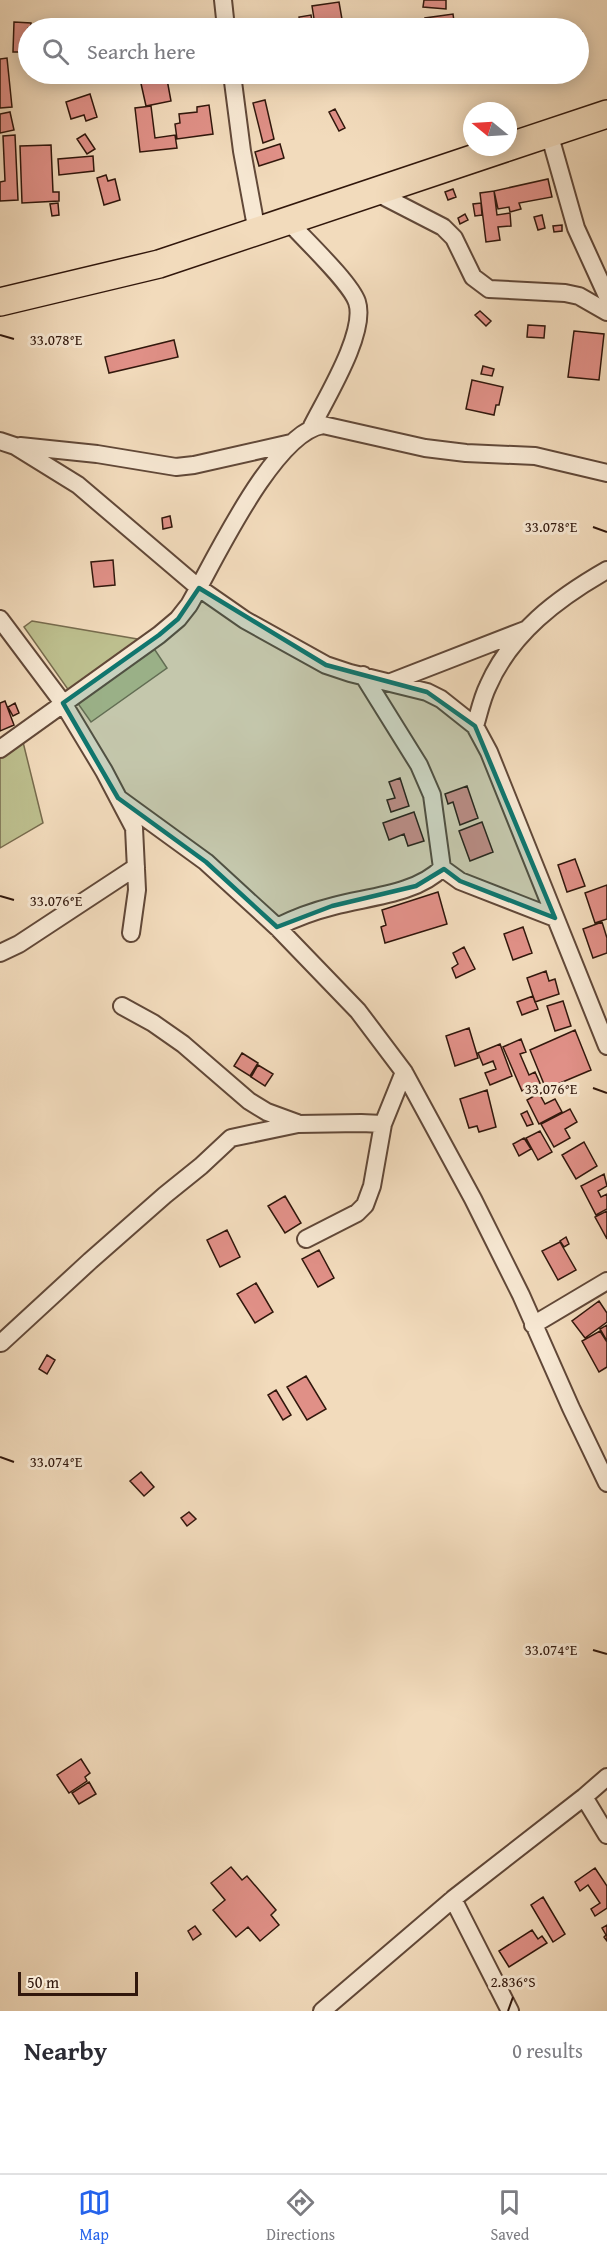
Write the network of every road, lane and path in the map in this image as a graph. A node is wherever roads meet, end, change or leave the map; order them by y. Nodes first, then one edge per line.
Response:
1 (223, 0) edge
2 (225, 18) edge
3 (232, 84) edge
4 (607, 114) edge
5 (549, 133) junction
6 (517, 144) edge
7 (481, 156) edge
8 (374, 191) junction
9 (288, 221) junction
10 (257, 232) junction
11 (607, 296) edge
12 (0, 302) edge
13 (607, 312) edge
14 (312, 426) junction
15 (7, 443) edge
16 (291, 443) junction
17 (607, 473) edge
18 (607, 570) edge
19 (199, 588) junction
20 (0, 619) edge
21 (526, 630) junction
22 (363, 675) junction
23 (391, 682) junction
24 (63, 703) junction
25 (475, 726) junction
26 (0, 749) edge
27 (118, 798) junction
28 (136, 867) junction
29 (442, 868) junction
30 (555, 918) junction
31 (277, 927) junction
32 (131, 933) dead end
33 (0, 953) edge
34 (122, 1006) dead end
35 (607, 1046) edge
36 (404, 1072) junction
37 (298, 1124) junction
38 (383, 1124) junction
39 (306, 1239) dead end
40 (607, 1281) edge
41 (533, 1325) junction
42 (1, 1342) edge
43 (607, 1482) edge
44 (607, 1777) edge
45 (584, 1797) junction
46 (607, 1835) edge
47 (453, 1899) junction
48 (322, 2011) edge
49 (510, 2011) edge

1 - 2 street
3 - 10 street
4 - 5 highway
5 - 6 highway
5 - 11 street
7 - 8 highway
8 - 9 highway
8 - 13 street
9 - 10 highway
9 - 14 street
10 - 12 highway
14 - 16 street
14 - 17 street
15 - 16 street
15 - 19 street
16 - 19 street
18 - 21 street
19 - 22 street
19 - 24 street
20 - 24 street
21 - 23 street
21 - 25 street
22 - 23 street
22 - 29 street
23 - 25 street
24 - 26 street
24 - 27 street
25 - 30 street
27 - 28 street
27 - 31 street
28 - 32 street
28 - 33 street
29 - 30 street
29 - 31 street
30 - 35 street
31 - 36 street
34 - 37 street
36 - 38 street
36 - 41 street
37 - 38 street
37 - 42 street
38 - 39 street
40 - 41 street
41 - 43 street
44 - 45 street
45 - 46 street
45 - 47 street
47 - 48 street
47 - 49 street

